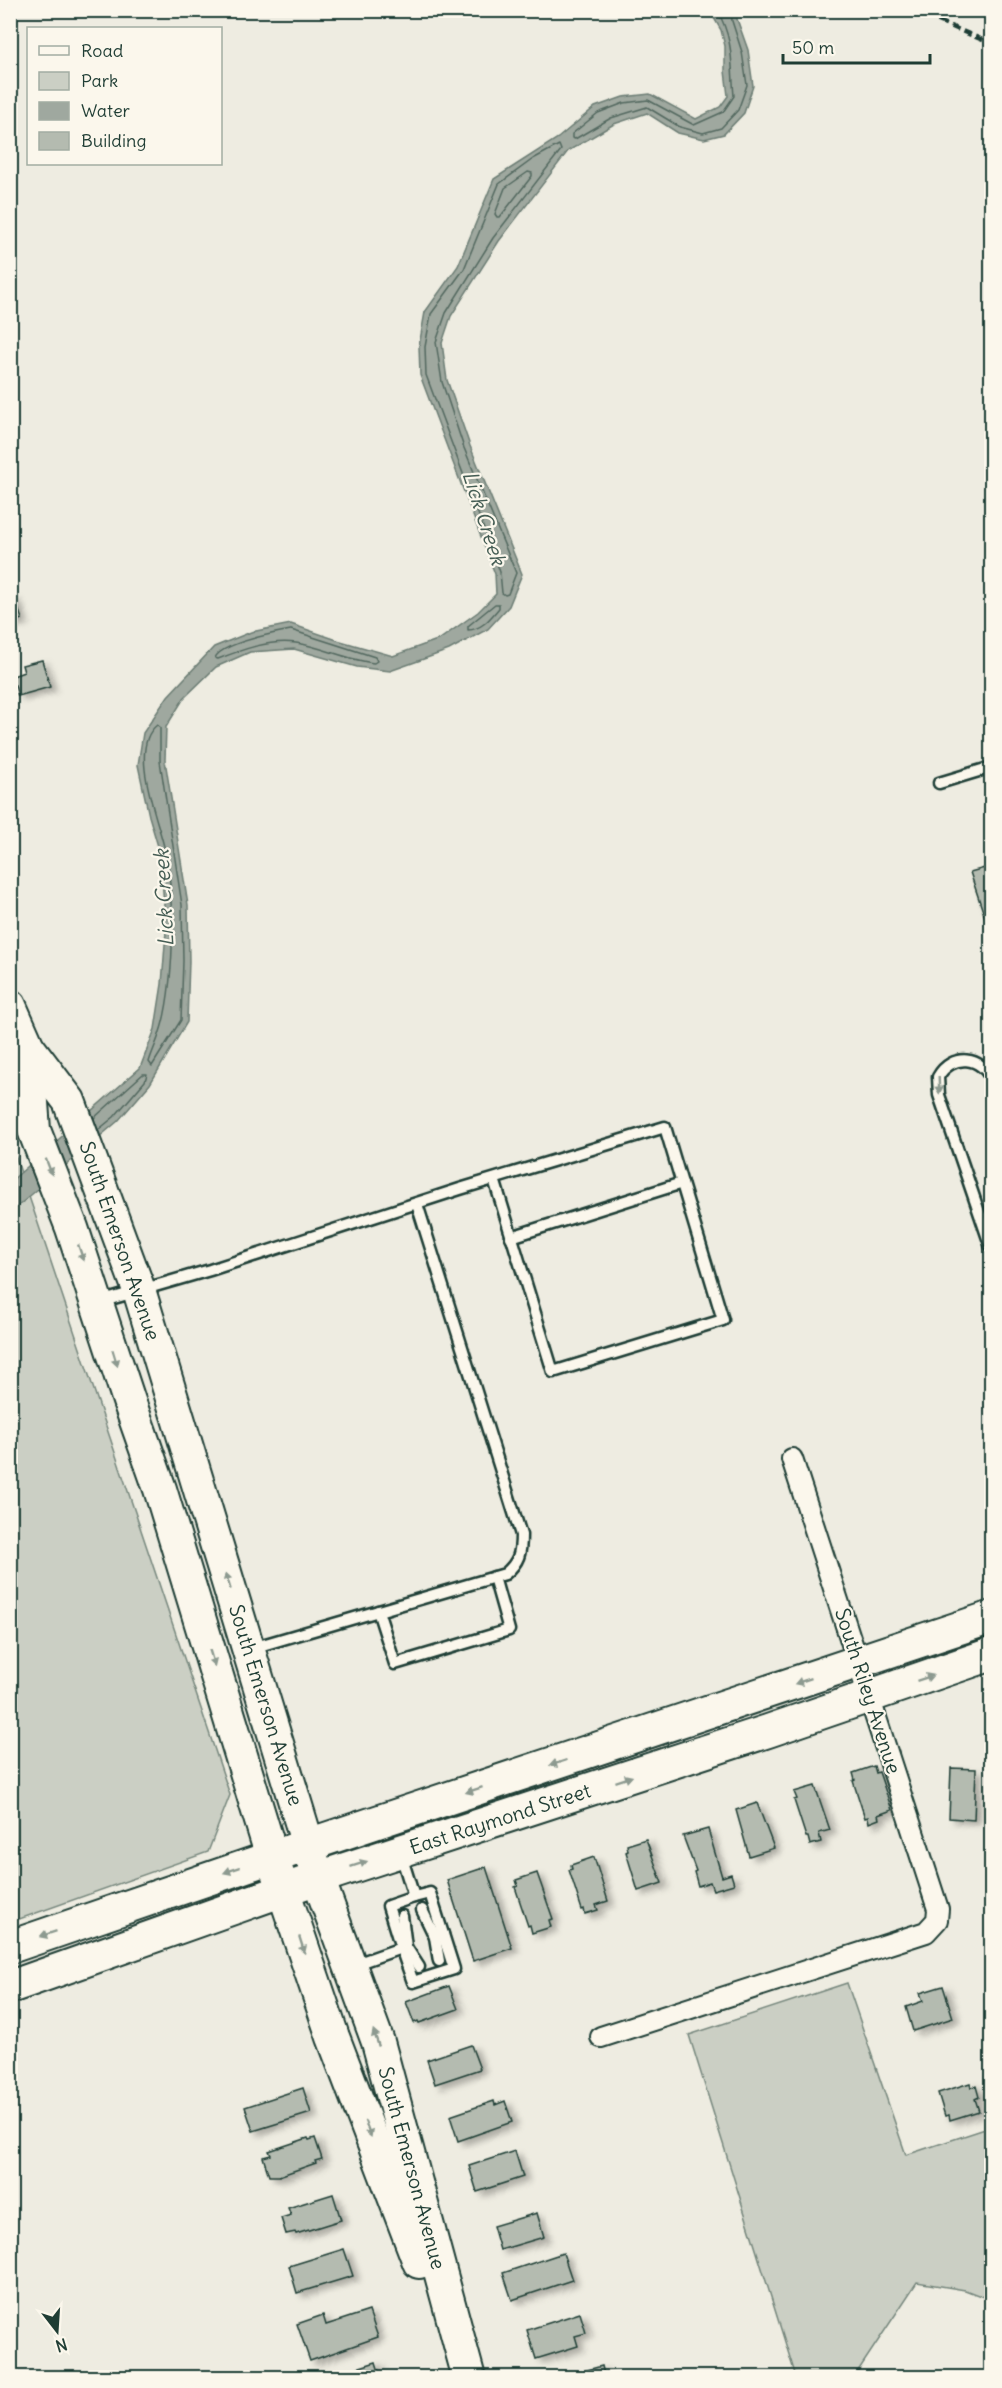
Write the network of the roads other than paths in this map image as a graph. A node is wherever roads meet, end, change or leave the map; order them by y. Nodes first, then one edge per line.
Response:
1 (992, 767) edge
2 (939, 783) dead end
3 (10, 1006) edge
4 (28, 1047) junction
5 (992, 1082) edge
6 (494, 1179) junction
7 (681, 1183) junction
8 (417, 1204) junction
9 (511, 1237) junction
10 (992, 1250) edge
11 (139, 1290) junction
12 (96, 1303) junction
13 (792, 1459) dead end
14 (494, 1577) junction
15 (378, 1611) junction
16 (992, 1617) edge
17 (249, 1649) junction
18 (992, 1654) edge
19 (858, 1662) junction
20 (870, 1697) junction
21 (308, 1846) junction
22 (400, 1851) junction
23 (272, 1857) junction
24 (318, 1878) junction
25 (284, 1890) junction
26 (414, 1897) junction
27 (422, 1910) dead end
28 (402, 1916) dead end
29 (427, 1928) dead end
30 (407, 1934) dead end
31 (437, 1939) junction
32 (10, 1947) edge
33 (407, 1949) junction
34 (439, 1961) dead end
35 (350, 1966) junction
36 (418, 1967) dead end
37 (10, 1987) edge
38 (601, 2037) dead end
39 (463, 2378) edge
40 (469, 2378) edge

1 - 2 lane
3 - 4 main road, South Emerson Avenue
4 - 11 main road, South Emerson Avenue
4 -> 12 main road, South Emerson Avenue
5 -> 10 lane
6 - 7 lane
6 - 8 lane
6 - 9 lane
7 - 9 lane
7 - 9 lane
8 - 11 lane
8 - 14 lane
11 - 12 lane
17 -> 11 main road, South Emerson Avenue
12 -> 23 main road, South Emerson Avenue
13 - 19 street, South Riley Avenue
14 - 15 lane
14 - 15 lane
15 - 17 lane
16 - 19 main road, East Raymond Street
17 - 21 main road, South Emerson Avenue
20 -> 18 main road, East Raymond Street
19 - 20 street, South Riley Avenue
19 -> 21 main road, East Raymond Street
22 -> 20 main road, East Raymond Street
20 - 38 street, South Riley Avenue
21 - 23 main road, East Raymond Street
21 - 24 main road, South Emerson Avenue
24 -> 22 main road, East Raymond Street
22 - 26 lane
23 - 25 main road, South Emerson Avenue
23 -> 32 main road, East Raymond Street
24 - 25 main road, East Raymond Street
24 - 35 main road, South Emerson Avenue
25 - 37 main road, East Raymond Street
25 -> 39 main road, South Emerson Avenue
26 - 31 lane
26 - 33 lane
27 - 31 lane
28 - 33 lane
29 - 31 lane
30 - 33 lane
31 - 33 lane
31 - 34 lane
33 - 35 lane
33 - 36 lane
40 -> 35 main road, South Emerson Avenue

